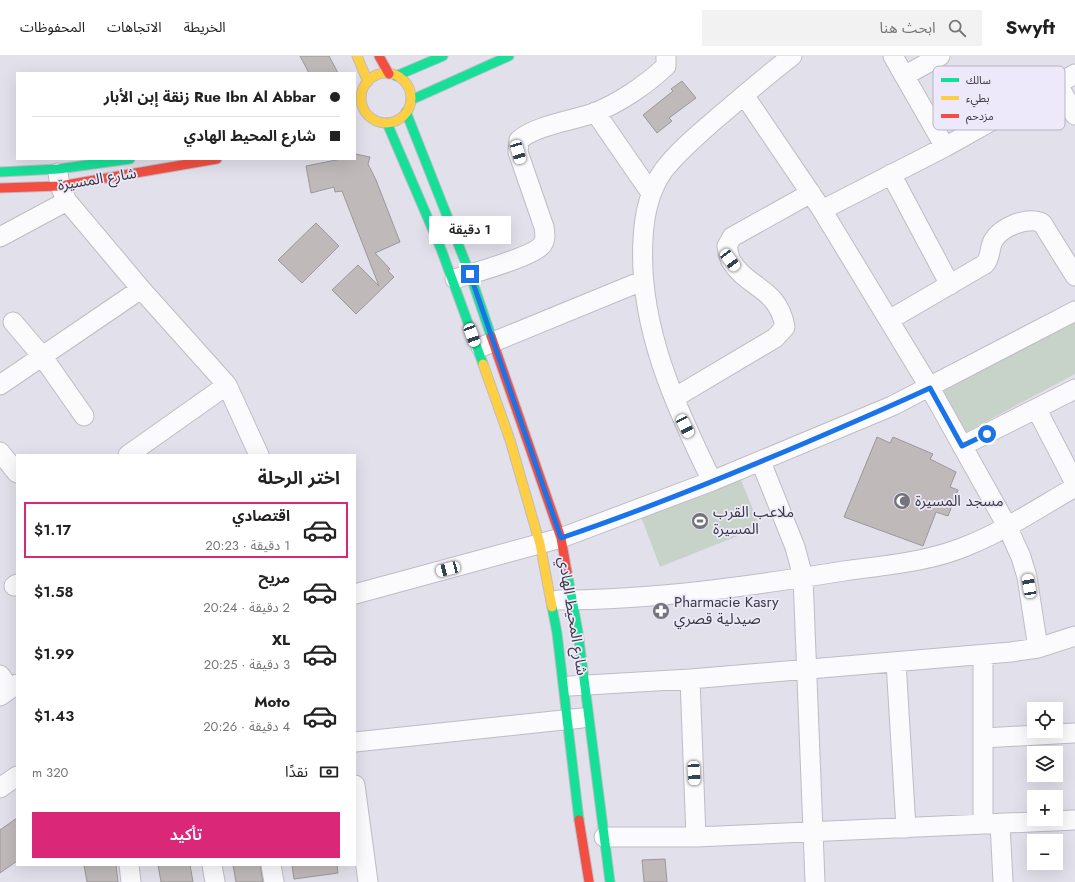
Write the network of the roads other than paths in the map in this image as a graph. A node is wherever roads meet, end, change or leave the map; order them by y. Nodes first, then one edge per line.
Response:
1 (357, 56) edge
2 (379, 56) edge
3 (443, 56) edge
4 (509, 56) edge
5 (666, 56) edge
6 (893, 56) edge
7 (940, 56) edge
8 (789, 57) edge
9 (1075, 74) edge
10 (392, 75) junction
11 (904, 76) junction
12 (1065, 80) edge
13 (368, 82) junction
14 (744, 95) junction
15 (1065, 98) edge
16 (358, 99) edge
17 (411, 100) junction
18 (406, 112) junction
19 (595, 112) junction
20 (1075, 115) edge
21 (371, 117) junction
22 (360, 121) dead end
23 (387, 123) junction
24 (933, 127) edge
25 (934, 130) edge
26 (974, 130) edge
27 (944, 147) junction
28 (127, 160) edge
29 (211, 160) edge
30 (0, 172) edge
31 (891, 174) junction
32 (62, 186) junction
33 (0, 188) edge
34 (651, 193) junction
35 (811, 193) junction
36 (822, 210) junction
37 (0, 237) edge
38 (470, 274) junction
39 (1075, 276) edge
40 (452, 280) junction
41 (642, 280) junction
42 (950, 285) junction
43 (141, 289) junction
44 (1075, 311) edge
45 (889, 320) junction
46 (13, 322) dead end
47 (486, 345) junction
48 (42, 356) junction
49 (0, 385) edge
50 (227, 385) junction
51 (930, 388) junction
52 (1075, 389) edge
53 (674, 398) junction
54 (1037, 410) junction
55 (84, 416) dead end
56 (962, 446) junction
57 (0, 452) edge
58 (129, 454) edge
59 (259, 454) edge
60 (761, 462) junction
61 (16, 472) edge
62 (712, 481) junction
63 (1075, 483) edge
64 (1075, 487) edge
65 (1007, 526) junction
66 (561, 538) junction
67 (540, 544) junction
68 (803, 578) junction
69 (356, 594) edge
70 (551, 600) junction
71 (573, 600) junction
72 (1075, 636) edge
73 (1038, 648) junction
74 (983, 655) junction
75 (896, 662) junction
76 (808, 668) junction
77 (690, 679) junction
78 (583, 684) junction
79 (564, 686) junction
80 (588, 718) junction
81 (566, 720) junction
82 (1075, 733) edge
83 (983, 738) junction
84 (356, 742) edge
85 (16, 777) edge
86 (0, 788) edge
87 (356, 792) edge
88 (1075, 820) edge
89 (992, 823) junction
90 (906, 828) junction
91 (814, 830) junction
92 (604, 837) junction
93 (696, 837) junction
94 (129, 866) edge
95 (212, 866) edge
96 (271, 866) edge
97 (131, 882) edge
98 (215, 882) edge
99 (274, 882) edge
100 (368, 882) edge
101 (589, 882) edge
102 (610, 882) edge
103 (815, 882) edge
104 (1003, 882) edge

1 - 13 street
2 - 10 street
3 - 10 street
4 - 17 street
5 - 19 street
6 - 11 street
7 - 11 street
8 - 14 street
9 - 12 street
10 - 13 street
10 - 17 street
11 - 24 street
13 - 16 street
14 - 34 street
14 - 35 street
15 - 20 street
16 - 21 street
17 - 18 street
18 - 23 street
18 - 38 street, شارع المحيط الهادي
19 - 34 street
19 - 38 street
21 - 22 street
21 - 23 street
23 - 40 street, شارع المحيط الهادي
25 - 27 street
26 - 27 street
27 - 31 street
28 - 32 street, شارع المسيرة
29 - 32 street, شارع المسيرة
30 - 32 street, شارع المسيرة
31 - 36 street
31 - 42 street
32 - 33 street, شارع المسيرة
32 - 37 street
32 - 43 street
34 - 41 street
35 - 36 street
35 - 53 street
36 - 45 street
38 - 40 street
38 - 47 street, شارع المحيط الهادي
39 - 42 street
40 - 47 street, شارع المحيط الهادي
41 - 47 street
41 - 53 street
42 - 45 street
43 - 48 street
43 - 50 street
44 - 51 street
45 - 51 street
46 - 48 street
47 - 66 street, شارع المحيط الهادي
47 - 67 street, شارع المحيط الهادي
48 - 49 street
48 - 55 street
50 - 58 street
50 - 59 street
51 - 56 street
51 - 60 street
52 - 54 street
53 - 62 street
54 - 56 street
54 - 63 street
56 - 65 street
57 - 61 street
60 - 62 street
60 - 68 street
62 - 66 street
64 - 65 street
65 - 68 street
65 - 73 street
66 - 67 street
66 - 71 street, شارع المحيط الهادي
67 - 69 street
67 - 70 street, شارع المحيط الهادي
68 - 71 street
68 - 76 street
70 - 71 street
70 - 79 street, شارع المحيط الهادي
71 - 78 street, شارع المحيط الهادي
72 - 73 street
73 - 74 street
74 - 75 street
74 - 83 street
75 - 76 street
75 - 90 street
76 - 77 street
76 - 91 street
77 - 78 street
77 - 93 street
78 - 79 street
78 - 80 street, شارع المحيط الهادي
79 - 81 street, شارع المحيط الهادي
80 - 81 street
80 - 92 street, شارع المحيط الهادي
81 - 84 street
81 - 101 street, شارع المحيط الهادي
82 - 83 street
83 - 89 street
85 - 86 street
87 - 100 street
88 - 89 street
89 - 90 street
89 - 104 street
90 - 91 street
91 - 93 street
91 - 103 street
92 - 93 street
92 - 102 street, شارع المحيط الهادي
94 - 97 street
95 - 98 street
96 - 99 street

